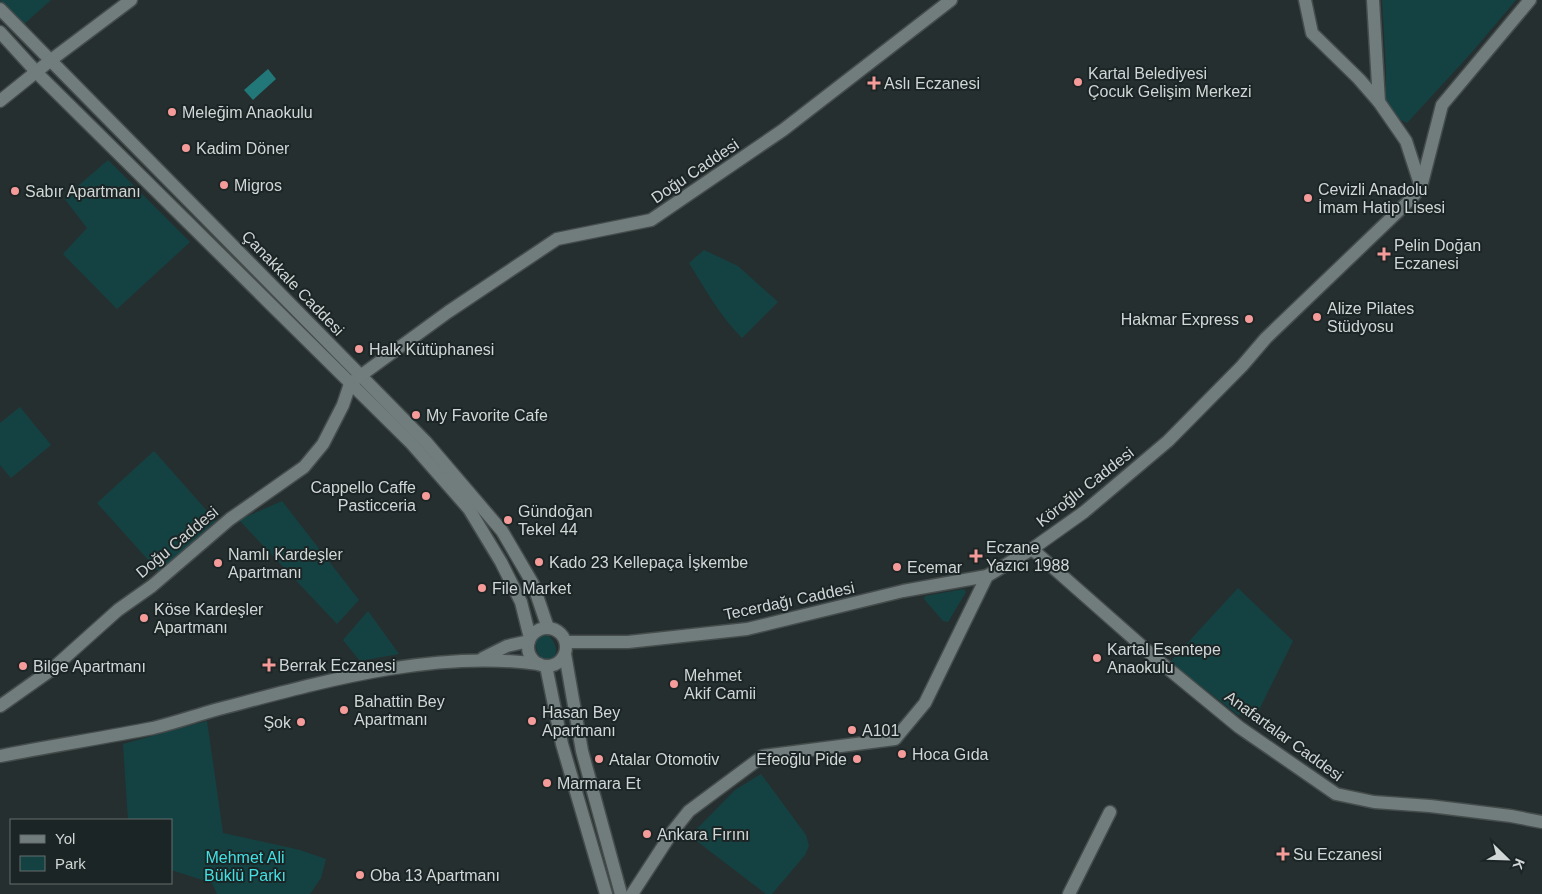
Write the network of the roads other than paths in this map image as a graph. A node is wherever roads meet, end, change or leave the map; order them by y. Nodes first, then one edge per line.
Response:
1 (131, 0) edge
2 (951, 0) edge
3 (1305, 0) edge
4 (1374, 0) edge
5 (1530, 0) edge
6 (0, 9) edge
7 (0, 32) edge
8 (51, 60) junction
9 (36, 72) junction
10 (0, 101) edge
11 (1379, 102) junction
12 (1421, 187) junction
13 (361, 374) junction
14 (350, 384) junction
15 (1032, 549) junction
16 (987, 576) junction
17 (548, 628) junction
18 (530, 639) junction
19 (565, 648) junction
20 (480, 660) junction
21 (542, 665) junction
22 (0, 706) edge
23 (0, 756) edge
24 (1110, 812) dead end
25 (1542, 822) edge
26 (606, 894) edge
27 (620, 894) edge
28 (632, 894) edge
29 (1069, 894) edge

1 - 8 street
2 - 13 street, Doğu Caddesi
3 - 11 street
4 - 11 street
5 - 12 street
6 - 8 street, Çanakkale Caddesi
7 - 9 street, Çanakkale Caddesi
8 - 9 street
8 - 13 street, Çanakkale Caddesi
9 - 10 street
9 - 14 street, Çanakkale Caddesi
11 - 12 street
12 - 15 street, Köroğlu Caddesi
13 - 14 street, Doğu Caddesi
13 - 17 street, Çanakkale Caddesi
14 - 18 street, Çanakkale Caddesi
14 - 22 street, Doğu Caddesi
15 - 16 street, Köroğlu Caddesi
15 - 25 street, Anafartalar Caddesi
16 - 19 street, Tecerdağı Caddesi
16 - 28 street
17 - 18 street
17 - 19 street
18 - 20 street
18 - 21 street
19 - 21 street
19 - 27 street
20 - 21 street
20 - 23 street
21 - 26 street
24 - 29 street

